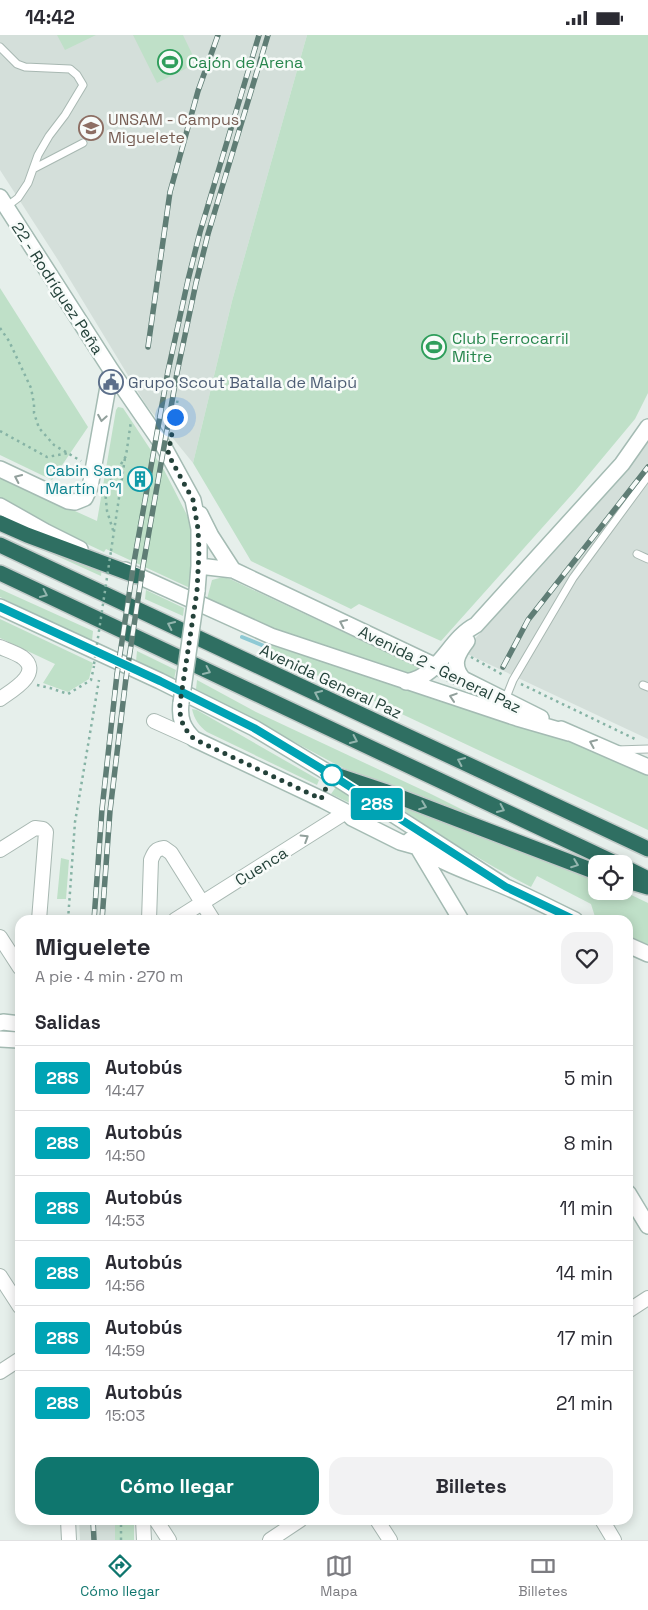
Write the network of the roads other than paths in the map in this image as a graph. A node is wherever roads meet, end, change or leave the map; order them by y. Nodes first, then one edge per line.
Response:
1 (0, 47) edge
2 (84, 143) dead end
3 (33, 169) junction
4 (3, 202) edge
5 (111, 370) junction
6 (648, 427) edge
7 (0, 469) edge
8 (648, 476) edge
9 (193, 500) junction
10 (0, 506) edge
11 (0, 523) edge
12 (0, 545) edge
13 (637, 554) dead end
14 (648, 559) edge
15 (199, 566) junction
16 (233, 570) junction
17 (0, 573) edge
18 (137, 576) junction
19 (0, 607) edge
20 (476, 625) junction
21 (0, 647) edge
22 (435, 667) junction
23 (463, 679) junction
24 (406, 682) junction
25 (0, 699) edge
26 (502, 706) junction
27 (154, 721) dead end
28 (194, 739) junction
29 (648, 749) edge
30 (611, 751) junction
31 (648, 767) edge
32 (327, 772) junction
33 (346, 812) junction
34 (418, 847) junction
35 (648, 849) edge
36 (0, 850) edge
37 (597, 855) edge
38 (588, 868) edge
39 (633, 872) edge
40 (648, 879) edge
41 (633, 883) edge
42 (506, 887) junction
43 (648, 887) edge
44 (202, 903) junction
45 (39, 915) edge
46 (149, 915) edge
47 (183, 915) edge
48 (210, 915) edge
49 (458, 915) edge
50 (565, 915) edge
51 (0, 937) edge
52 (633, 948) edge
53 (648, 955) edge
54 (15, 960) edge
55 (0, 1023) edge
56 (15, 1023) edge
57 (0, 1039) edge
58 (15, 1040) edge
59 (633, 1201) edge
60 (648, 1226) edge
61 (0, 1277) edge
62 (648, 1298) edge
63 (15, 1300) edge
64 (633, 1308) edge
65 (15, 1362) edge
66 (0, 1372) edge
67 (68, 1525) edge
68 (143, 1525) edge
69 (159, 1525) edge
70 (292, 1525) edge
71 (380, 1525) edge
72 (605, 1525) edge
73 (69, 1540) edge
74 (144, 1540) edge
75 (169, 1540) edge
76 (270, 1540) edge
77 (390, 1540) edge
78 (614, 1540) edge

1 - 3 lane
2 - 3 lane
3 - 4 lane
4 - 5 street, 22 - Rodríguez Peña
5 -> 7 street
5 - 9 street, 22 - Rodríguez Peña
6 - 20 street
8 - 26 lane
9 - 15 street, 22 - Rodríguez Peña
9 - 16 street
10 - 18 street, Avenida General Paz
11 - 18 highway
35 -> 12 highway, Avenida General Paz
13 - 14 lane
15 - 16 street, Avenida 2 - General Paz
15 - 28 street, 22 - Rodríguez Peña, bridge
22 -> 16 street, Avenida 2 - General Paz
17 -> 37 highway
18 - 24 street, Avenida General Paz
19 - 32 street
20 - 22 street
20 - 23 street
21 - 25 street
22 - 23 street, Avenida 2 - General Paz
22 - 24 street
23 - 26 street, Avenida 2 - General Paz
26 -> 24 street, Avenida General Paz
30 -> 26 street, Avenida General Paz
27 - 28 street
28 - 33 street
29 - 30 lane
30 - 31 street
32 -> 38 highway
32 - 42 street
33 - 34 street
44 -> 33 street, Cuenca
34 - 42 street
34 - 49 street
36 - 45 street
39 - 40 highway
41 - 43 highway
42 - 50 street
44 - 46 street
44 - 47 street, Cuenca
44 - 48 street
51 - 54 street
52 - 53 street
55 - 56 street
57 - 58 street
59 - 60 street
61 - 63 street
62 - 64 street
65 - 66 street
67 - 73 street
68 - 74 street
69 - 75 street
70 - 76 street
71 - 77 street
72 - 78 street

